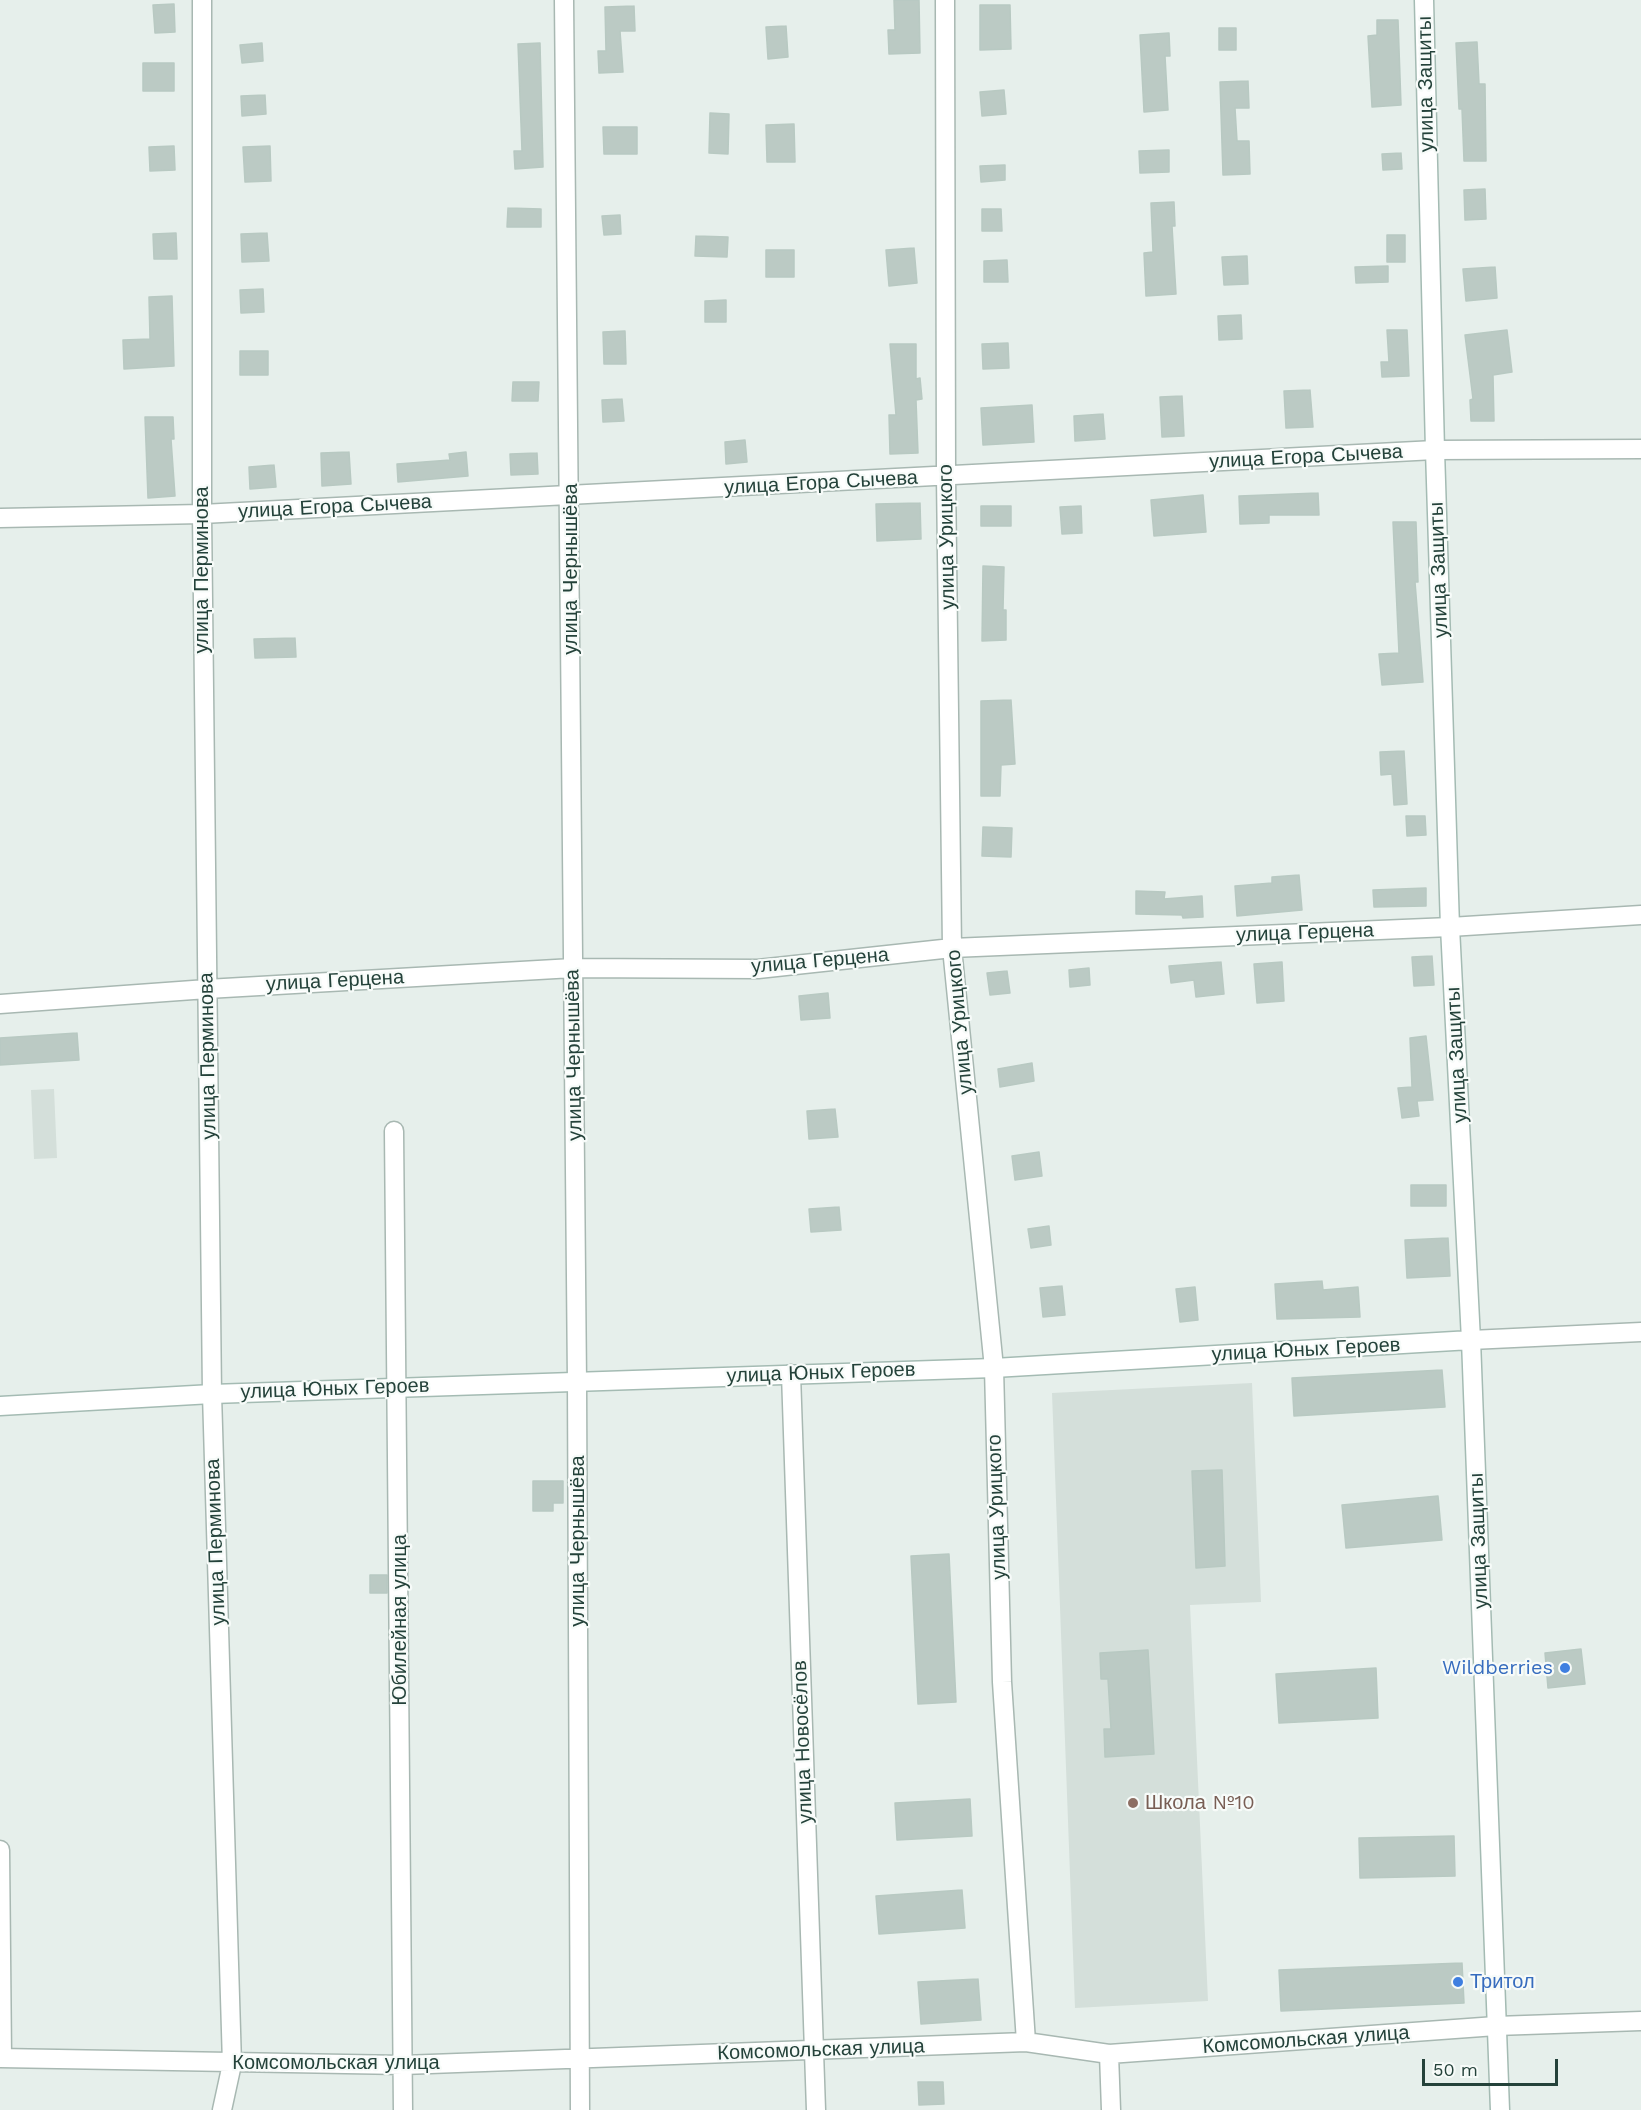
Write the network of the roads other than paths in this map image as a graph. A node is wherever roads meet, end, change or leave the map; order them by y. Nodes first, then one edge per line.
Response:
1 (202, 0) edge
2 (564, 0) edge
3 (945, 0) edge
4 (1424, 0) edge
5 (1641, 449) edge
6 (1434, 450) junction
7 (946, 477) junction
8 (570, 495) junction
9 (202, 514) junction
10 (0, 518) edge
11 (1641, 915) edge
12 (1450, 927) junction
13 (952, 948) junction
14 (573, 968) junction
15 (207, 989) junction
16 (0, 1004) edge
17 (394, 1131) dead end
18 (1641, 1332) edge
19 (1471, 1340) junction
20 (994, 1368) junction
21 (791, 1374) junction
22 (577, 1381) junction
23 (398, 1387) junction
24 (212, 1394) junction
25 (0, 1406) edge
26 (0, 1850) edge
27 (1641, 2021) edge
28 (1496, 2026) junction
29 (1026, 2042) junction
30 (814, 2050) junction
31 (1109, 2054) junction
32 (1, 2058) edge
33 (579, 2059) junction
34 (232, 2064) junction
35 (403, 2065) junction
36 (222, 2110) edge
37 (403, 2110) edge
38 (580, 2110) edge
39 (816, 2110) edge
40 (1111, 2110) edge
41 (1500, 2110) edge

1 - 9 street, улица Перминова
2 - 8 street, улица Чернышёва
3 - 7 street, улица Урицкого
4 - 6 street, улица Защиты
5 - 6 street, улица Егора Сычева
6 - 7 street, улица Егора Сычева
6 - 12 street, улица Защиты
7 - 8 street, улица Егора Сычева
7 - 13 street, улица Урицкого
8 - 9 street, улица Егора Сычева
8 - 14 street, улица Чернышёва
9 - 10 street, улица Егора Сычева
9 - 15 street, улица Перминова
11 - 12 street, улица Герцена
12 - 13 street, улица Герцена
12 - 19 street, улица Защиты
13 - 14 street, улица Герцена
13 - 20 street, улица Урицкого
14 - 15 street, улица Герцена
14 - 22 street, улица Чернышёва
15 - 16 street, улица Герцена
15 - 24 street, улица Перминова
17 - 23 street, Юбилейная улица
18 - 19 street, улица Юных Героев
19 - 20 street, улица Юных Героев
19 - 28 street, улица Защиты
20 - 21 street, улица Юных Героев
20 - 29 street, улица Урицкого
21 - 22 street, улица Юных Героев
21 - 30 street, улица Новосёлов
22 - 23 street, улица Юных Героев
22 - 33 street, улица Чернышёва
23 - 24 street, улица Юных Героев
23 - 35 street, Юбилейная улица
24 - 25 street, улица Юных Героев
24 - 34 street, улица Перминова
26 - 32 street
27 - 28 street, Комсомольская улица
28 - 31 street, Комсомольская улица
28 - 41 street, улица Защиты
29 - 30 street, Комсомольская улица
29 - 31 street, Комсомольская улица
30 - 33 street, Комсомольская улица
30 - 39 street, улица Новосёлов
31 - 40 street
32 - 34 street, Комсомольская улица
33 - 35 street, Комсомольская улица
33 - 38 street, улица Чернышёва
34 - 35 street, Комсомольская улица
34 - 36 street, улица Перминова
35 - 37 street, Юбилейная улица

